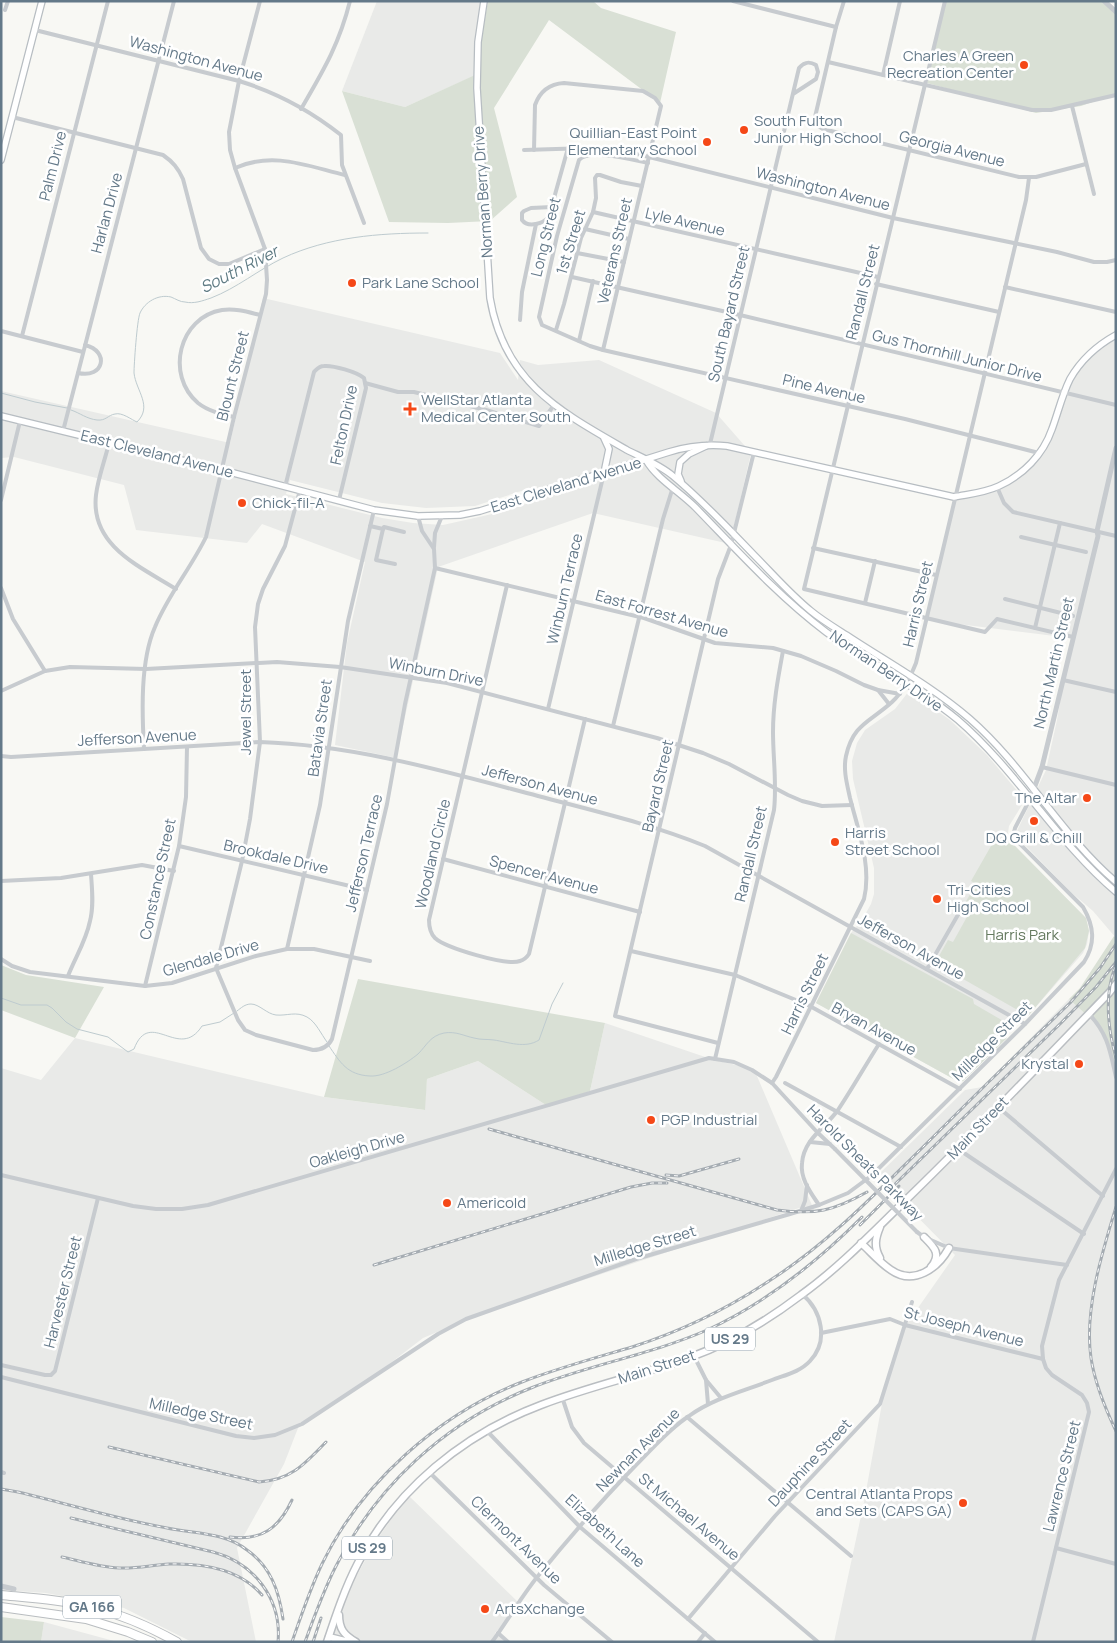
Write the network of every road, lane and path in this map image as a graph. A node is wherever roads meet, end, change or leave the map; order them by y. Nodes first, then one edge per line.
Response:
1 (8, 1) edge
2 (42, 1) edge
3 (108, 1) edge
4 (174, 1) edge
5 (260, 1) edge
6 (350, 1) edge
7 (484, 1) edge
8 (733, 1) edge
9 (844, 1) edge
10 (900, 1) edge
11 (945, 1) edge
12 (1104, 1) edge
13 (751, 3) edge
14 (5, 10) dead end
15 (1116, 12) edge
16 (836, 27) junction
17 (35, 30) junction
18 (96, 45) junction
19 (159, 60) junction
20 (828, 62) junction
21 (882, 75) junction
22 (239, 81) junction
23 (925, 85) junction
24 (793, 94) junction
25 (1116, 95) edge
26 (1072, 106) junction
27 (300, 109) junction
28 (12, 117) junction
29 (74, 132) junction
30 (136, 148) junction
31 (568, 148) junction
32 (524, 150) dead end
33 (534, 150) junction
34 (910, 150) junction
35 (649, 157) junction
36 (1, 160) edge
37 (648, 163) junction
38 (1086, 164) junction
39 (235, 168) junction
40 (345, 175) junction
41 (1029, 178) junction
42 (642, 186) junction
43 (771, 188) junction
44 (1094, 194) dead end
45 (552, 207) junction
46 (593, 212) junction
47 (892, 218) junction
48 (634, 222) junction
49 (364, 223) dead end
50 (536, 224) junction
51 (584, 229) junction
52 (630, 239) junction
53 (1016, 244) junction
54 (265, 250) junction
55 (756, 250) junction
56 (578, 253) junction
57 (1116, 260) edge
58 (624, 262) junction
59 (572, 277) junction
60 (878, 278) junction
61 (593, 281) junction
62 (876, 284) junction
63 (618, 287) junction
64 (1005, 287) junction
65 (999, 312) junction
66 (1116, 312) edge
67 (260, 315) junction
68 (740, 315) junction
69 (520, 320) dead end
70 (556, 330) junction
71 (1, 331) edge
72 (1116, 335) edge
73 (22, 336) junction
74 (578, 341) junction
75 (861, 344) junction
76 (85, 345) junction
77 (603, 350) junction
78 (83, 352) junction
79 (78, 373) junction
80 (984, 374) junction
81 (725, 378) junction
82 (366, 383) junction
83 (1064, 393) junction
84 (554, 405) junction
85 (1116, 405) edge
86 (847, 406) junction
87 (1, 416) edge
88 (234, 417) junction
89 (20, 421) junction
90 (63, 431) junction
91 (970, 435) junction
92 (603, 436) junction
93 (109, 442) junction
94 (710, 444) junction
95 (1116, 448) edge
96 (754, 452) junction
97 (1039, 453) junction
98 (646, 460) junction
99 (832, 468) junction
100 (222, 470) junction
101 (604, 474) junction
102 (285, 486) junction
103 (673, 486) junction
104 (684, 486) junction
105 (997, 487) junction
106 (300, 490) junction
107 (954, 497) junction
108 (1, 500) edge
109 (338, 500) junction
110 (374, 510) junction
111 (418, 516) junction
112 (442, 516) junction
113 (1060, 523) junction
114 (370, 526) junction
115 (383, 529) junction
116 (1097, 531) junction
117 (404, 532) dead end
118 (733, 534) junction
119 (1116, 536) edge
120 (1021, 537) dead end
121 (731, 545) junction
122 (1055, 545) junction
123 (814, 548) junction
124 (434, 549) junction
125 (1086, 552) dead end
126 (875, 561) junction
127 (395, 564) dead end
128 (435, 568) junction
129 (936, 575) junction
130 (507, 585) junction
131 (1, 588) edge
132 (176, 589) junction
133 (1005, 599) dead end
134 (3, 601) edge
135 (574, 602) junction
136 (865, 603) junction
137 (1040, 607) junction
138 (1073, 616) dead end
139 (640, 617) junction
140 (926, 618) junction
141 (1035, 628) junction
142 (1073, 636) junction
143 (703, 640) junction
144 (784, 651) junction
145 (257, 662) junction
146 (340, 667) junction
147 (146, 669) junction
148 (44, 672) junction
149 (910, 676) junction
150 (411, 678) junction
151 (1063, 680) junction
152 (906, 683) junction
153 (878, 690) junction
154 (1, 691) edge
155 (482, 692) junction
156 (1116, 692) edge
157 (900, 694) junction
158 (889, 704) junction
159 (548, 709) junction
160 (585, 719) junction
161 (613, 726) junction
162 (260, 742) junction
163 (679, 745) junction
164 (187, 747) junction
165 (328, 748) junction
166 (144, 749) junction
167 (1, 756) edge
168 (396, 759) junction
169 (1042, 768) junction
170 (463, 776) junction
171 (1116, 785) edge
172 (775, 788) junction
173 (1034, 792) junction
174 (1030, 799) junction
175 (566, 804) junction
176 (852, 805) junction
177 (660, 829) junction
178 (180, 846) junction
179 (443, 859) junction
180 (242, 861) junction
181 (174, 871) junction
182 (91, 874) junction
183 (758, 874) junction
184 (304, 875) junction
185 (1, 881) edge
186 (1116, 882) edge
187 (546, 887) junction
188 (367, 890) junction
189 (1116, 892) edge
190 (640, 912) junction
191 (959, 913) dead end
192 (851, 926) junction
193 (287, 949) junction
194 (631, 951) junction
195 (352, 957) junction
196 (1, 958) edge
197 (370, 961) dead end
198 (216, 968) junction
199 (927, 969) junction
200 (735, 975) junction
201 (68, 976) junction
202 (1116, 984) edge
203 (145, 986) junction
204 (811, 1007) junction
205 (1089, 1014) junction
206 (1025, 1024) junction
207 (718, 1043) junction
208 (879, 1044) junction
209 (714, 1059) junction
210 (1116, 1077) edge
211 (772, 1083) junction
212 (785, 1083) dead end
213 (960, 1089) junction
214 (998, 1107) junction
215 (836, 1111) junction
216 (817, 1132) junction
217 (810, 1142) junction
218 (830, 1144) junction
219 (901, 1147) junction
220 (958, 1149) junction
221 (1116, 1169) edge
222 (1, 1175) edge
223 (807, 1185) junction
224 (1103, 1196) junction
225 (98, 1198) junction
226 (819, 1205) junction
227 (801, 1211) junction
228 (882, 1223) junction
229 (1084, 1234) junction
230 (924, 1237) junction
231 (862, 1243) junction
232 (949, 1248) junction
233 (883, 1263) junction
234 (1067, 1265) junction
235 (928, 1272) junction
236 (802, 1294) junction
237 (912, 1302) dead end
238 (905, 1325) junction
239 (821, 1333) junction
240 (694, 1356) junction
241 (1042, 1359) junction
242 (1, 1365) edge
243 (1, 1377) edge
244 (706, 1380) junction
245 (562, 1397) junction
246 (721, 1398) junction
247 (708, 1404) junction
248 (687, 1417) junction
249 (486, 1430) junction
250 (429, 1472) junction
251 (624, 1478) junction
252 (787, 1503) junction
253 (580, 1527) junction
254 (1056, 1548) junction
255 (851, 1556) dead end
256 (1116, 1564) edge
257 (731, 1568) junction
258 (537, 1578) junction
259 (1, 1586) edge
260 (14, 1589) dead end
261 (1, 1595) edge
262 (1, 1607) edge
263 (339, 1608) junction
264 (688, 1619) junction
265 (498, 1633) junction
266 (705, 1633) junction
267 (328, 1639) edge
268 (152, 1642) edge
269 (177, 1642) edge
270 (349, 1642) edge
271 (356, 1642) edge
272 (492, 1642) edge
273 (508, 1642) edge
274 (612, 1642) edge
275 (698, 1642) edge
276 (715, 1642) edge
277 (818, 1642) edge
278 (1033, 1642) edge

1 - 14 street
2 - 17 main road
3 - 18 street, Palm Drive
4 - 19 street, Harlan Drive
5 - 22 street, Blount Street
6 - 27 street
7 - 84 main road, Norman Berry Drive
8 - 13 street
9 - 16 street
10 - 21 street
11 - 23 street, Randall Street
12 - 15 street
13 - 16 street
16 - 20 street
17 - 18 street, Washington Avenue
17 - 28 main road
18 - 19 street, Washington Avenue
18 - 29 street, Palm Drive
19 - 22 street, Washington Avenue
19 - 30 street, Harlan Drive
20 - 21 street
20 - 34 street, Georgia Avenue
21 - 23 street
22 - 27 street, Washington Avenue
22 - 39 street, Blount Street
23 - 26 street
23 - 34 street, Randall Street
24 - 24 street
24 - 43 street
25 - 26 street
26 - 38 street
27 - 40 street, Washington Avenue
28 - 29 street
28 - 36 main road
29 - 30 street
29 - 73 street, Palm Drive
30 - 54 street
30 - 76 street, Harlan Drive
31 - 33 street, Washington Avenue
31 - 35 street, Washington Avenue
31 - 45 street
32 - 33 street, Washington Avenue
33 - 35 street, Veterans Street
34 - 41 street, Georgia Avenue
34 - 47 street, Randall Street
35 - 37 street, Veterans Street
35 - 43 street, Washington Avenue
37 - 42 street, Veterans Street
37 - 70 street, Long Street
38 - 41 street, Georgia Avenue
38 - 44 street
39 - 40 street
39 - 54 street, Blount Street
40 - 49 street
41 - 53 street, Harris Street
42 - 46 street, 1st Street
42 - 48 street, Veterans Street
43 - 47 street, Washington Avenue
43 - 55 street, South Bayard Street
45 - 50 street
45 - 50 street
46 - 48 street, Lyle Avenue
46 - 51 street, 1st Street
47 - 53 street, Washington Avenue
47 - 60 street, Randall Street
48 - 52 street, Veterans Street
48 - 55 street, Lyle Avenue
50 - 69 street
51 - 52 street
51 - 56 street, 1st Street
52 - 58 street, Veterans Street
53 - 57 street, Washington Avenue
53 - 64 street, Harris Street
54 - 67 street, Blount Street
55 - 60 street, Lyle Avenue
55 - 68 street, South Bayard Street
56 - 58 street
56 - 59 street, 1st Street
58 - 63 street, Veterans Street
59 - 61 street, Gus Thornhill Junior Drive
59 - 70 street, 1st Street
60 - 62 street, Randall Street
61 - 63 street, Gus Thornhill Junior Drive
61 - 74 street
62 - 65 street
62 - 75 street, Randall Street
63 - 68 street, Gus Thornhill Junior Drive
63 - 77 street, Veterans Street
64 - 65 street, Harris Street
64 - 66 street
65 - 80 street, Harris Street
67 - 88 street, Blount Street
67 - 88 street
68 - 75 street, Gus Thornhill Junior Drive
68 - 81 street, South Bayard Street
70 - 74 street, Long Street
71 - 73 street
72 - 83 main road, East Cleveland Avenue
73 - 78 street
74 - 77 street, Long Street
75 - 80 street, Gus Thornhill Junior Drive
75 - 86 street, Randall Street
76 - 78 street, Harlan Drive
76 - 79 street
77 - 81 street, Pine Avenue
78 - 79 street, Harlan Drive
79 - 90 street, Harlan Drive
80 - 83 street, Gus Thornhill Junior Drive
80 - 91 street, Harris Street
81 - 86 street, Pine Avenue
81 - 94 street, South Bayard Street
82 - 84 street
82 - 102 street, Felton Drive
82 - 109 street, Felton Drive
83 - 85 street, Gus Thornhill Junior Drive
83 - 97 main road, East Cleveland Avenue
84 - 92 main road, Norman Berry Drive
86 - 91 street, Pine Avenue
86 - 99 street, Randall Street
87 - 89 main road, East Cleveland Avenue
88 - 100 street, Blount Street
89 - 90 main road, East Cleveland Avenue
89 - 108 street
90 - 93 main road, East Cleveland Avenue
91 - 97 street, Pine Avenue
91 - 107 street, Harris Street
92 - 98 main road, Norman Berry Drive
92 - 101 main road
93 - 100 main road, East Cleveland Avenue
93 - 132 street
94 - 96 main road, East Cleveland Avenue
94 - 98 main road, East Cleveland Avenue
94 - 104 main road
95 - 116 street, North Martin Street
96 - 99 main road, East Cleveland Avenue
96 - 118 street, Bayard Street
97 - 105 main road, East Cleveland Avenue
98 - 101 main road, East Cleveland Avenue
98 - 103 main road, Norman Berry Drive
98 - 104 main road, Norman Berry Drive
99 - 107 main road, East Cleveland Avenue
99 - 123 street, Randall Street
100 - 102 main road, East Cleveland Avenue
100 - 132 street, Blount Street
101 - 112 main road, East Cleveland Avenue
101 - 135 street, Winburn Terrace
102 - 106 main road, East Cleveland Avenue
103 - 121 main road, Norman Berry Drive
103 - 139 street
104 - 118 main road, Norman Berry Drive
105 - 107 main road, East Cleveland Avenue
105 - 113 street
106 - 109 main road, East Cleveland Avenue
106 - 145 street, Jewel Street
107 - 129 street, Harris Street
109 - 110 main road, East Cleveland Avenue
110 - 111 main road, East Cleveland Avenue
110 - 114 street, Batavia Street
111 - 112 main road, East Cleveland Avenue
111 - 124 street, Jefferson Terrace
112 - 124 street
113 - 116 street
113 - 122 street
114 - 115 street
114 - 146 street, Batavia Street
115 - 117 street
115 - 127 street
116 - 119 street
116 - 142 street, North Martin Street
118 - 121 street, Bayard Street
118 - 149 main road, Norman Berry Drive
120 - 122 street
121 - 143 street, Bayard Street
121 - 152 main road, Norman Berry Drive
122 - 125 street
122 - 137 street
123 - 126 street
123 - 136 street, Randall Street
124 - 128 street, Jefferson Terrace
126 - 129 street
126 - 136 street
128 - 130 street, East Forrest Avenue
128 - 150 street, Jefferson Terrace
129 - 140 street, Harris Street
130 - 135 street, East Forrest Avenue
130 - 155 street, Woodland Circle
131 - 134 street
132 - 147 street, Blount Street
133 - 137 street
134 - 148 street
135 - 139 street, East Forrest Avenue
135 - 159 street, Winburn Terrace
136 - 140 street
137 - 138 street
137 - 141 street
139 - 143 street, East Forrest Avenue
139 - 161 street
140 - 141 street
140 - 149 street, Harris Street
141 - 142 street
142 - 151 street, North Martin Street
143 - 144 street, East Forrest Avenue
143 - 163 street, Bayard Street
144 - 153 street, East Forrest Avenue
144 - 172 street, Randall Street
145 - 146 street, Winburn Drive
145 - 147 street, Winburn Drive
145 - 162 street, Jewel Street
146 - 150 street, Winburn Drive
146 - 165 street, Batavia Street
147 - 148 street, Winburn Drive
147 - 166 street, Blount Street
148 - 154 street, Winburn Drive
149 - 152 street, Harris Street
149 - 173 main road, Norman Berry Drive
150 - 155 street, Winburn Drive
150 - 168 street, Jefferson Terrace
151 - 156 street
151 - 169 street, North Martin Street
152 - 157 street, Harris Street
152 - 174 main road, Norman Berry Drive
153 - 157 street, East Forrest Avenue
153 - 158 street, East Forrest Avenue
155 - 159 street, Winburn Drive
155 - 170 street, Woodland Circle
157 - 158 street, Harris Street
158 - 176 street, Harris Street
159 - 160 street, Winburn Drive
160 - 161 street, Winburn Drive
160 - 175 street, Woodland Circle
161 - 163 street, Winburn Drive
162 - 164 street, Jefferson Avenue
162 - 165 street, Jefferson Avenue
162 - 180 street, Jewel Street
163 - 172 street, Winburn Drive
163 - 177 street, Bayard Street
164 - 166 street, Jefferson Avenue
164 - 178 street, Constance Street
165 - 168 street, Jefferson Avenue
165 - 184 street, Batavia Street
166 - 167 street, Jefferson Avenue
168 - 170 street, Jefferson Avenue
168 - 188 street, Jefferson Terrace
169 - 171 street
169 - 173 street, North Martin Street
170 - 175 street, Jefferson Avenue
170 - 179 street, Woodland Circle
172 - 176 street, Winburn Drive
172 - 183 street, Randall Street
173 - 174 street, North Martin Street
173 - 186 main road, Norman Berry Drive
174 - 189 main road, Norman Berry Drive
174 - 206 street, Milledge Street
175 - 177 street, Jefferson Avenue
175 - 187 street, Woodland Circle
176 - 192 street, Harris Street
177 - 183 street, Jefferson Avenue
177 - 190 street, Bayard Street
178 - 180 street, Brookdale Drive
178 - 181 street, Constance Street
179 - 187 street, Spencer Avenue
179 - 187 street, Woodland Circle
180 - 184 street, Brookdale Drive
180 - 198 street, Jewel Street
181 - 182 street
181 - 203 street, Constance Street
182 - 185 street
182 - 201 street
183 - 192 street, Jefferson Avenue
183 - 200 street, Randall Street
184 - 188 street, Brookdale Drive
184 - 193 street, Batavia Street
187 - 190 street, Spencer Avenue
188 - 195 street, Jefferson Terrace
190 - 194 street, Bayard Street
191 - 199 street
192 - 199 street, Jefferson Avenue
192 - 204 street, Harris Street
193 - 195 street, Glendale Drive
193 - 198 street, Glendale Drive
194 - 200 street, Bryan Avenue
194 - 207 street, Bayard Street
195 - 197 street, Glendale Drive
195 - 198 street, Jefferson Terrace
196 - 201 street, Glendale Drive
198 - 203 street, Glendale Drive
199 - 206 street, Jefferson Avenue
200 - 204 street, Bryan Avenue
200 - 207 street, Randall Street
201 - 203 street, Glendale Drive
202 - 205 main road, Main Street / US 29
204 - 208 street, Bryan Avenue
204 - 211 street, Harris Street
205 - 210 street
205 - 214 main road, Main Street / US 29
206 - 213 street, Milledge Street
207 - 209 street, Randall Street
208 - 213 street, Bryan Avenue
208 - 215 street
209 - 211 street, Harold Sheats Parkway
209 - 225 street, Oakleigh Drive
211 - 216 street, Harold Sheats Parkway
212 - 215 street
213 - 219 street, Milledge Street
214 - 220 main road, Main Street / US 29
214 - 224 street
215 - 216 street
215 - 219 street
216 - 217 street
216 - 218 street, Harold Sheats Parkway
217 - 218 street
217 - 223 street
218 - 230 street, Harold Sheats Parkway, bridge
219 - 226 street, Milledge Street
220 - 228 main road, Main Street / US 29
220 - 229 street
221 - 224 street
222 - 225 street, Oakleigh Drive
223 - 226 street
223 - 227 street
224 - 229 street
225 - 242 street, Harvester Street
226 - 227 street, Milledge Street
227 - 243 street, Milledge Street
228 - 231 main road, Main Street / US 29
228 - 233 main road
229 - 234 street
230 - 232 street, Harold Sheats Parkway
230 - 235 main road
231 - 233 main road
231 - 236 main road, Main Street / US 29
232 - 234 street, Harold Sheats Parkway
232 - 235 main road
233 - 235 main road
234 - 241 street
236 - 239 street
236 - 240 main road, Main Street / US 29
237 - 238 street, Dauphine Street
238 - 239 street, St Joseph Avenue
238 - 241 street, St Joseph Avenue
238 - 252 street, Dauphine Street
239 - 246 street, Newnan Avenue
240 - 244 street
240 - 245 main road, Main Street / US 29
241 - 254 street, Lawrence Street
244 - 246 street
244 - 247 street
245 - 249 main road, Main Street / US 29
245 - 251 street, St Michael Avenue
246 - 247 street, Newnan Avenue
247 - 248 street, Newnan Avenue
248 - 251 street, Newnan Avenue
248 - 252 street
249 - 250 main road, Main Street / US 29
249 - 253 street, Elizabeth Lane
250 - 258 street, Clermont Avenue
250 - 263 main road, Main Street / US 29
251 - 253 street, Newnan Avenue
251 - 257 street, St Michael Avenue
252 - 255 street
252 - 257 street, Dauphine Street
253 - 258 street, Newnan Avenue
253 - 264 street, Elizabeth Lane
254 - 256 street
254 - 278 street, Lawrence Street
257 - 264 street, Dauphine Street
257 - 277 street, St Michael Avenue
258 - 265 street, Newnan Avenue
258 - 274 street, Clermont Avenue
259 - 260 street
261 - 269 highway, GA 166
262 - 268 highway, GA 166
263 - 267 main road, Main Street / US 29
263 - 271 main road
264 - 266 street, Elizabeth Lane
265 - 272 street, Newnan Avenue
265 - 273 street
266 - 275 street
266 - 276 street, Elizabeth Lane
267 - 270 main road

